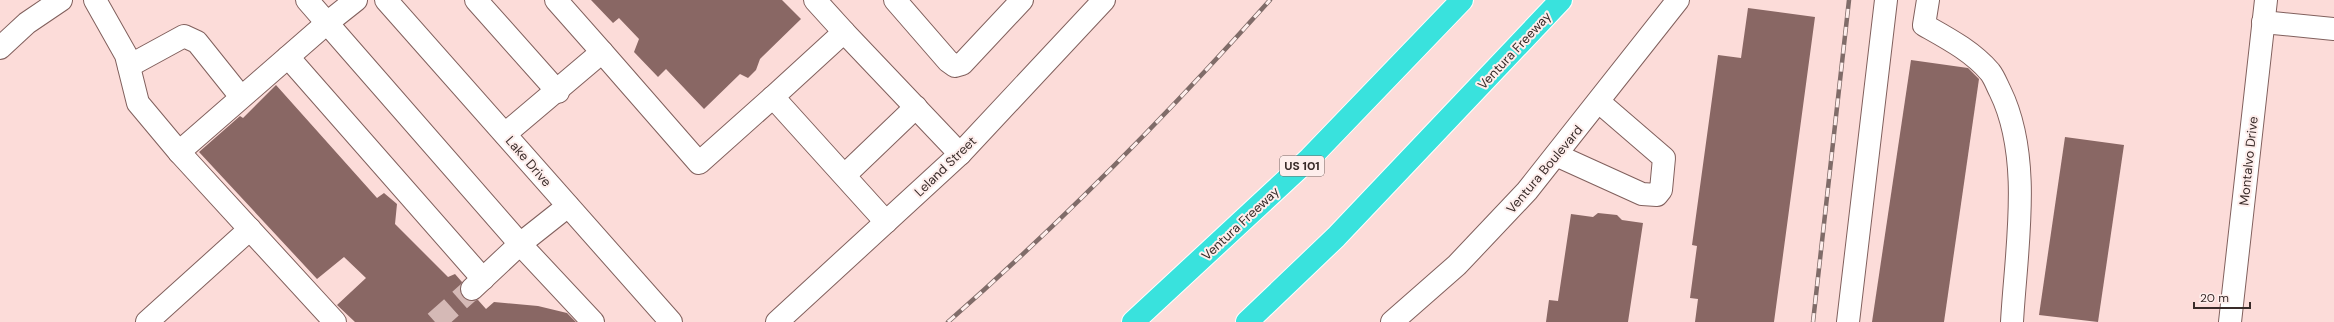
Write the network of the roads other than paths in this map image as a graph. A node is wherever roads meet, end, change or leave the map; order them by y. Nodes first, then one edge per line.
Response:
1 (61, 0) edge
2 (95, 0) edge
3 (307, 0) edge
4 (356, 0) edge
5 (386, 0) edge
6 (476, 0) edge
7 (556, 0) edge
8 (815, 0) edge
9 (895, 0) edge
10 (1022, 0) edge
11 (1104, 0) edge
12 (1462, 0) edge
13 (1561, 0) edge
14 (1678, 0) edge
15 (1886, 0) edge
16 (1928, 0) edge
17 (2266, 0) edge
18 (2263, 22) junction
19 (327, 23) junction
20 (2334, 29) edge
21 (844, 32) junction
22 (0, 48) edge
23 (602, 52) junction
24 (288, 57) junction
25 (128, 66) junction
26 (558, 92) junction
27 (242, 97) junction
28 (773, 97) junction
29 (1599, 102) junction
30 (916, 107) junction
31 (505, 134) junction
32 (179, 152) junction
33 (960, 154) junction
34 (1556, 155) junction
35 (844, 175) junction
36 (568, 206) junction
37 (886, 222) junction
38 (250, 229) junction
39 (520, 244) junction
40 (147, 322) edge
41 (335, 322) edge
42 (593, 322) edge
43 (671, 322) edge
44 (776, 322) edge
45 (1133, 322) edge
46 (1247, 322) edge
47 (1392, 322) edge
48 (1848, 322) edge
49 (2012, 322) edge
50 (2230, 322) edge

1 - 22 street
2 - 25 street
3 - 19 street
4 - 19 street
5 - 31 street, Lake Drive
6 - 26 street
7 - 23 street
8 - 21 street
9 - 10 street
11 - 33 street, Leland Street
12 - 45 highway, Ventura Freeway / US 101
13 - 46 highway, Ventura Freeway
14 - 29 street, Ventura Boulevard
15 - 48 street
16 - 49 street
17 - 18 street, Montalvo Drive
18 - 20 street
18 - 50 street, Montalvo Drive
19 - 24 street
19 - 39 street
21 - 28 street
21 - 30 street
23 - 26 street
23 - 28 street
24 - 27 street
24 - 39 street
25 - 27 street
25 - 32 street
26 - 31 street
27 - 32 street
28 - 35 street
29 - 34 street, Ventura Boulevard
29 - 34 street
30 - 33 street
30 - 35 street
31 - 36 street, Lake Drive
32 - 38 street
33 - 37 street, Leland Street
34 - 47 street, Ventura Boulevard
35 - 37 street
36 - 39 street
36 - 43 street, Lake Drive
37 - 44 street, Leland Street
38 - 40 street
38 - 41 street
39 - 42 street

